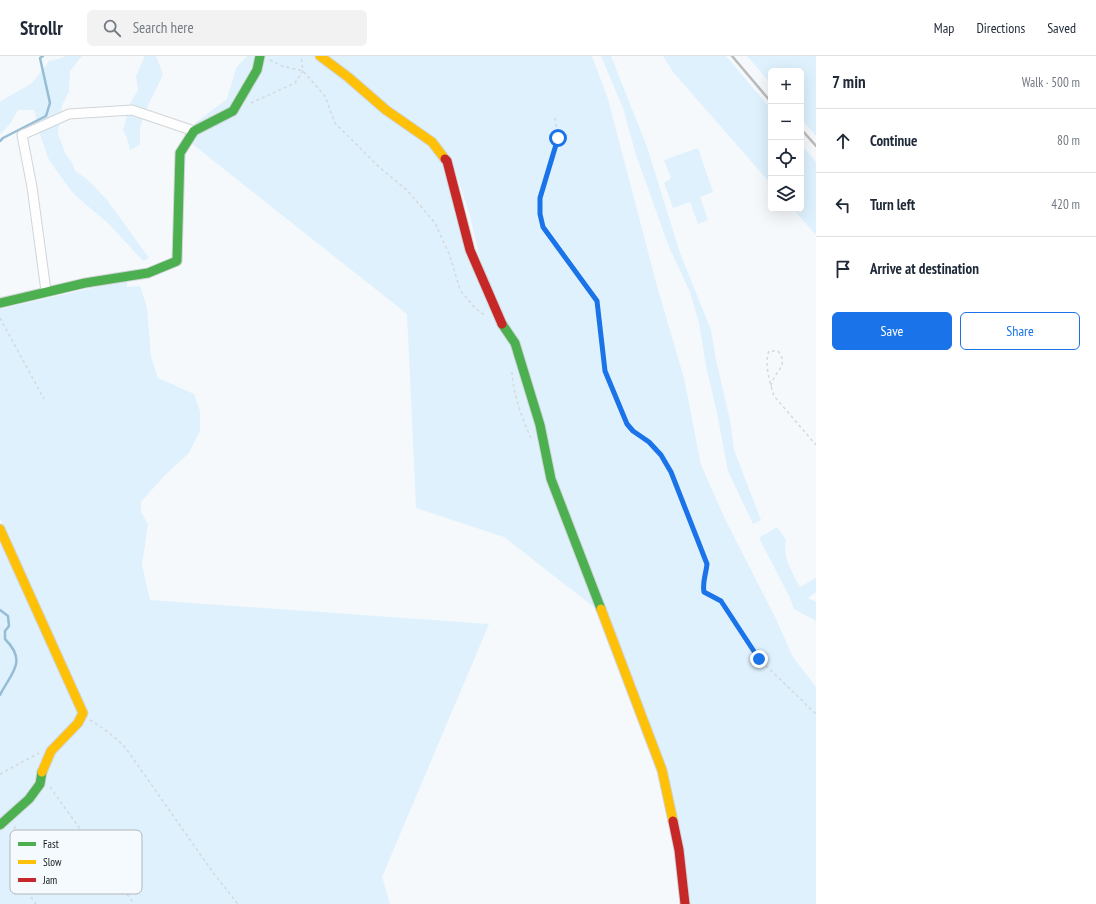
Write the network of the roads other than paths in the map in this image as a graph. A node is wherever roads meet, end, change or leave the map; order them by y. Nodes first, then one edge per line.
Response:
1 (320, 56) edge
2 (264, 58) edge
3 (194, 130) junction
4 (46, 291) junction
5 (0, 303) edge
6 (0, 529) edge
7 (0, 825) edge
8 (684, 904) edge

1 - 8 street
2 - 3 street
3 - 4 street
3 - 4 street
4 - 5 street
6 - 7 street

